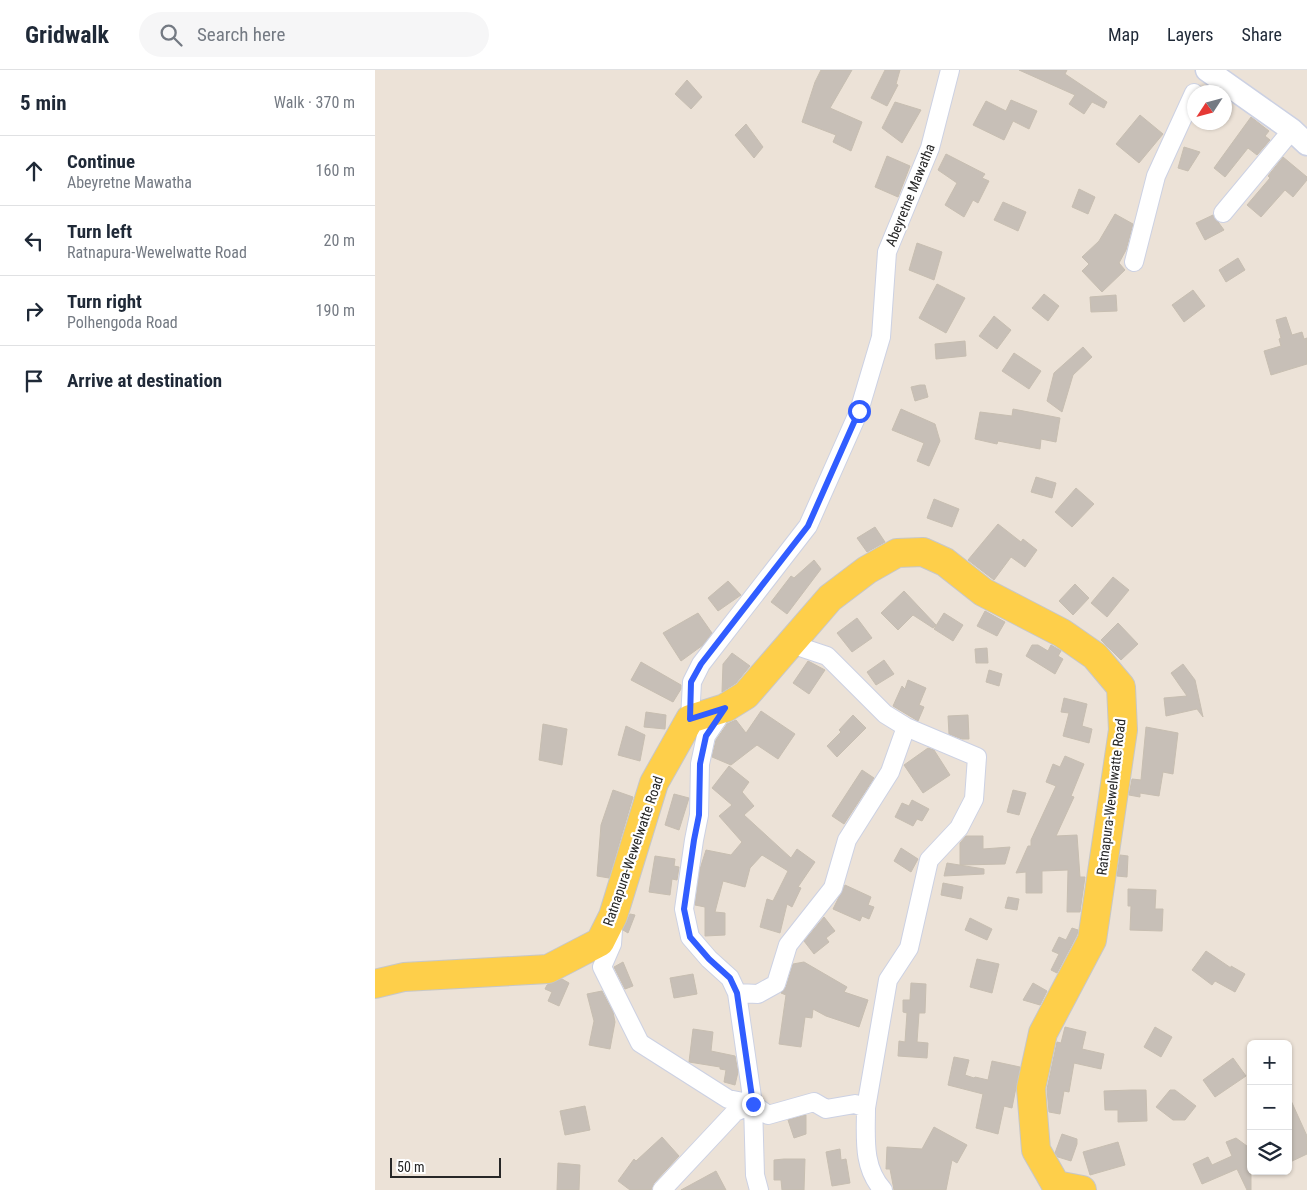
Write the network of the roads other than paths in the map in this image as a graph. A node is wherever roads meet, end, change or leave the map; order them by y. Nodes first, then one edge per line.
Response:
1 (950, 70) edge
2 (1206, 70) edge
3 (1199, 85) edge
4 (1187, 110) edge
5 (1299, 137) edge
6 (1223, 213) dead end
7 (1135, 262) dead end
8 (791, 644) junction
9 (725, 708) junction
10 (690, 719) junction
11 (906, 727) junction
12 (613, 916) junction
13 (375, 984) edge
14 (737, 993) junction
15 (753, 1104) junction
16 (866, 1108) junction
17 (662, 1190) edge
18 (759, 1190) edge
19 (883, 1190) edge
20 (1082, 1190) edge

1 - 10 street, Abeyretne Mawatha
2 - 3 street
2 - 5 street
4 - 7 street
5 - 6 street
8 - 9 main road, Ratnapura-Wewelwatte Road
8 - 11 street
8 - 20 main road, Ratnapura-Wewelwatte Road
9 - 10 main road, Ratnapura-Wewelwatte Road
9 - 14 street
10 - 12 main road, Ratnapura-Wewelwatte Road
11 - 14 street
11 - 16 street
12 - 13 main road, Ratnapura-Wewelwatte Road
12 - 15 street
14 - 15 street
15 - 16 street
15 - 17 street
15 - 18 street
16 - 19 street

